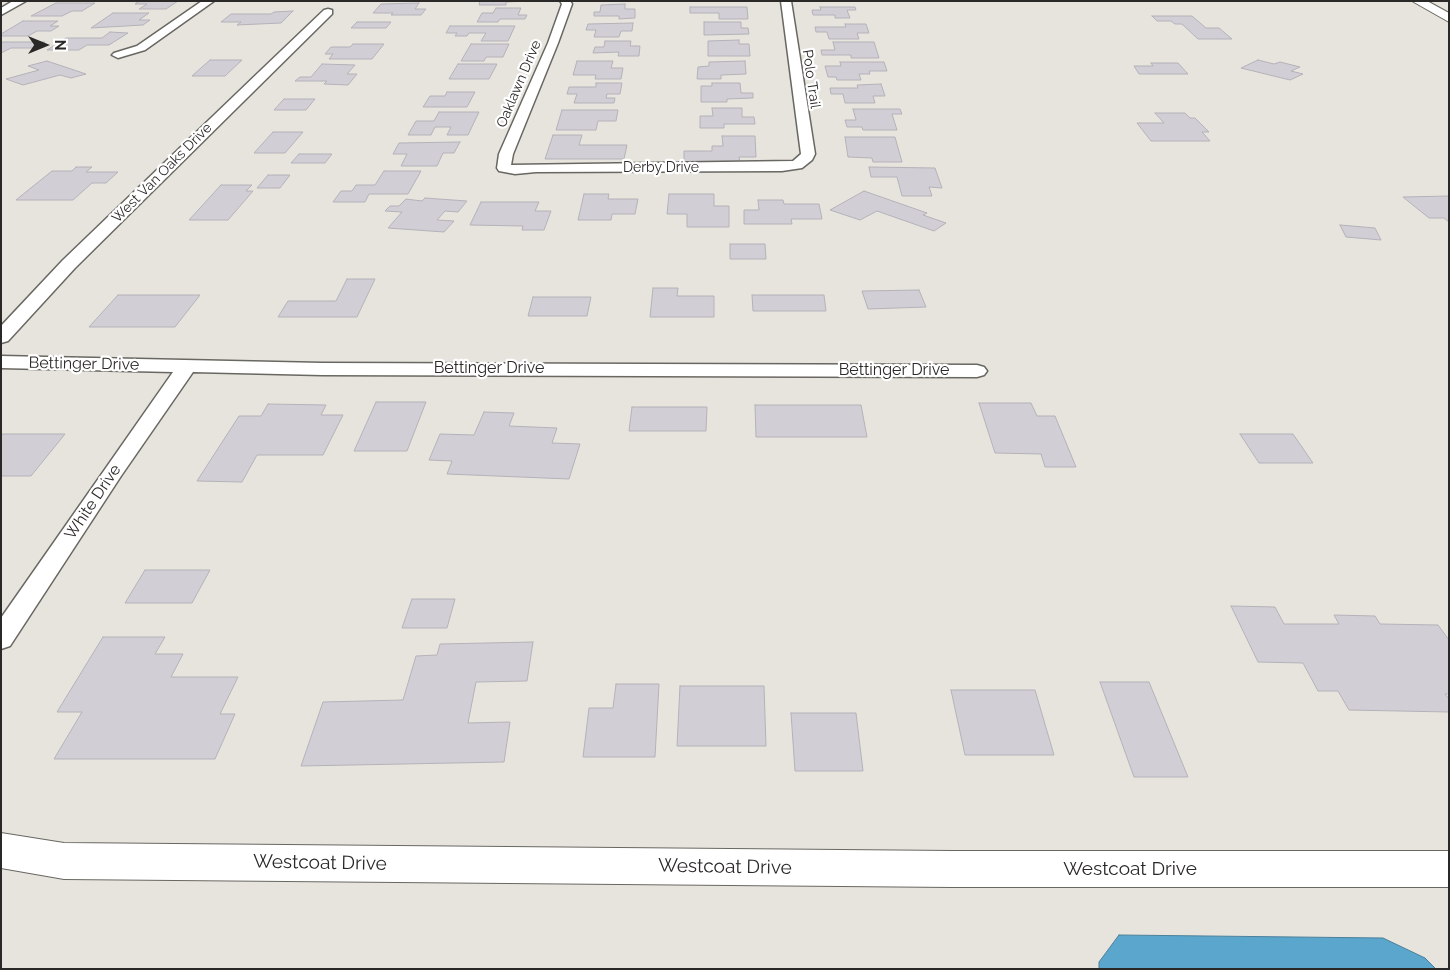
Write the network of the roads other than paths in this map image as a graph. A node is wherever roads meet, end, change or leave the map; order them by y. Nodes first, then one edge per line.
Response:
1 (21, 1) edge
2 (209, 1) edge
3 (565, 1) edge
4 (786, 1) edge
5 (1418, 1) edge
6 (1, 12) edge
7 (328, 12) dead end
8 (1449, 18) edge
9 (118, 55) dead end
10 (805, 160) joint
11 (515, 170) joint
12 (1, 337) edge
13 (1, 362) edge
14 (187, 366) junction
15 (977, 371) dead end
16 (1, 639) edge
17 (1, 850) edge
18 (1449, 869) edge

1 - 6 street
2 - 9 street
3 - 11 street, Oaklawn Drive
4 - 10 street, Polo Trail
5 - 8 street
7 - 12 street, West Van Oaks Drive
10 - 11 street, Derby Drive
13 - 14 street, Bettinger Drive
14 - 15 street, Bettinger Drive
14 - 16 street, White Drive
17 - 18 street, Westcoat Drive

